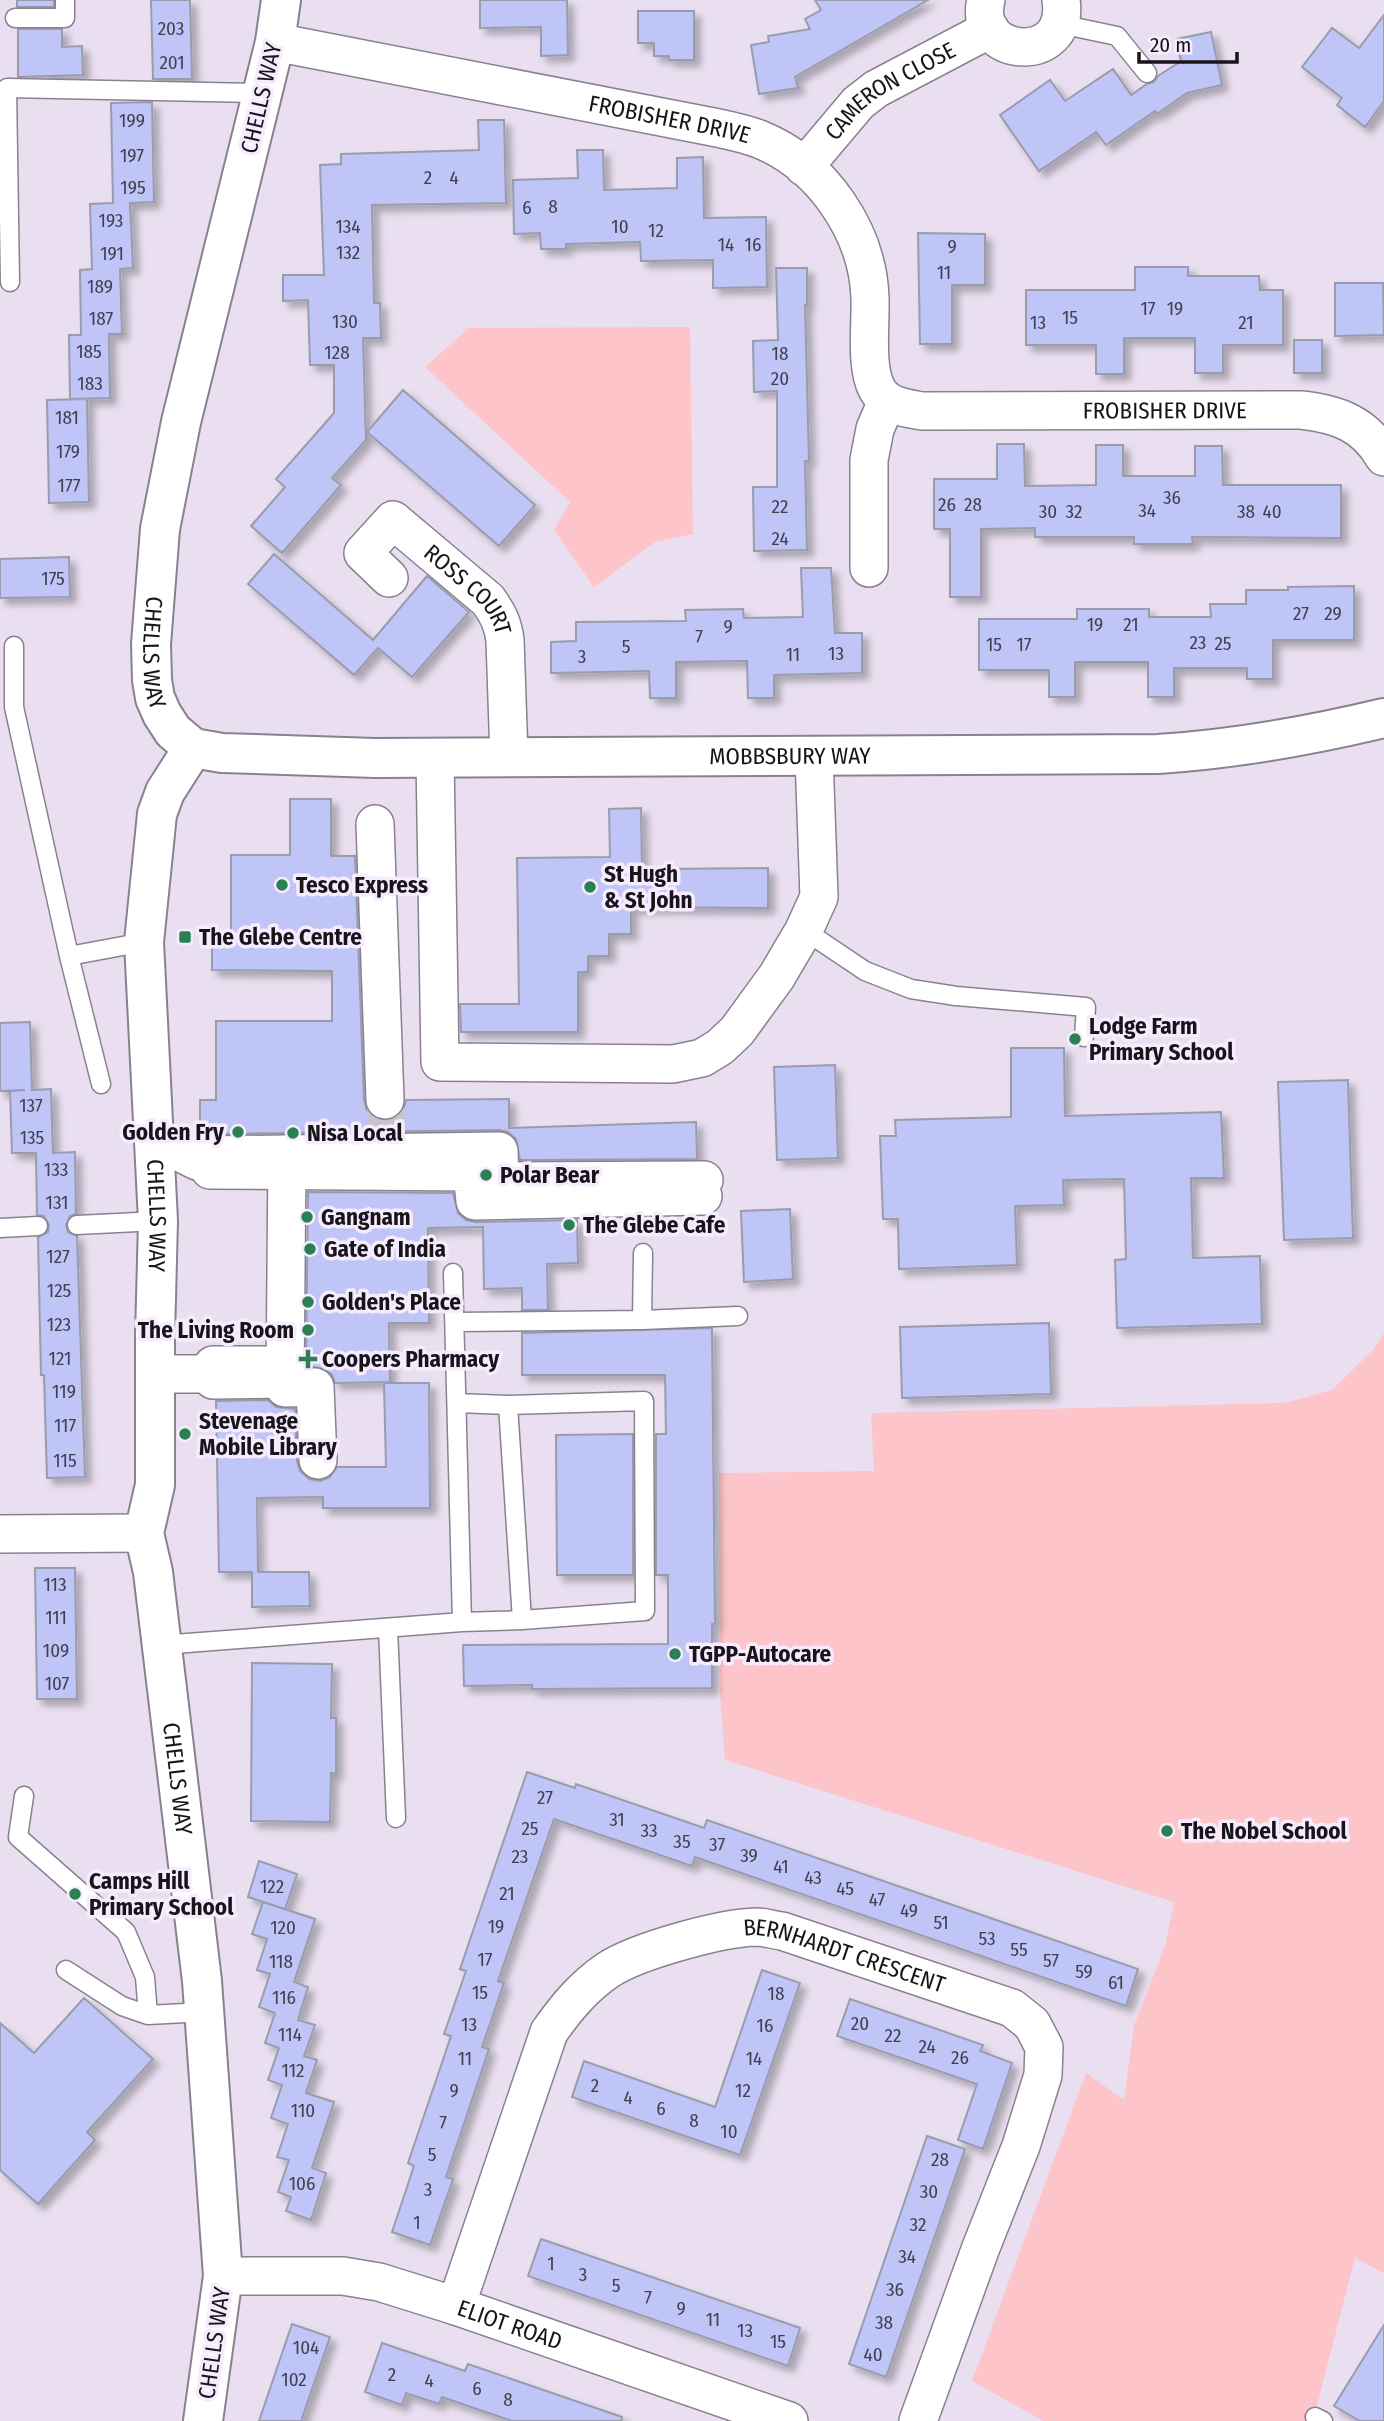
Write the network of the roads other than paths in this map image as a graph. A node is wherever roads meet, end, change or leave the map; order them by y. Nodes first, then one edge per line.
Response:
1 (65, 0) edge
2 (281, 0) edge
3 (1060, 12) edge
4 (988, 15) edge
5 (15, 18) dead end
6 (275, 43) junction
7 (1147, 73) dead end
8 (261, 93) junction
9 (804, 167) junction
10 (10, 282) dead end
11 (887, 401) junction
12 (1384, 457) edge
13 (869, 568) dead end
14 (389, 578) dead end
15 (14, 646) dead end
16 (1384, 718) edge
17 (193, 748) junction
18 (814, 756) junction
19 (509, 757) junction
20 (435, 758) junction
21 (375, 824) dead end
22 (804, 930) junction
23 (144, 942) junction
24 (69, 956) junction
25 (1084, 1037) dead end
26 (101, 1084) dead end
27 (385, 1100) tunnel mouth
28 (153, 1139) junction
29 (197, 1161) dead end
30 (287, 1162) junction
31 (486, 1176) junction
32 (703, 1188) dead end
33 (158, 1222) junction
34 (77, 1225) dead end
35 (38, 1226) dead end
36 (0, 1228) edge
37 (643, 1253) dead end
38 (453, 1273) dead end
39 (738, 1315) dead end
40 (642, 1320) junction
41 (455, 1322) junction
42 (155, 1374) junction
43 (203, 1374) dead end
44 (457, 1403) junction
45 (508, 1405) junction
46 (318, 1460) dead end
47 (144, 1533) junction
48 (0, 1534) edge
49 (522, 1620) junction
50 (462, 1622) junction
51 (388, 1628) junction
52 (161, 1645) junction
53 (24, 1796) dead end
54 (396, 1818) dead end
55 (66, 1970) dead end
56 (204, 2012) junction
57 (148, 2015) junction
58 (223, 2276) junction
59 (456, 2306) junction
60 (749, 2414) edge
61 (204, 2421) edge
62 (789, 2421) edge
63 (918, 2421) edge

1 - 5 lane
2 - 6 street, CHELLS WAY
3 - 4 street, CAMERON CLOSE
3 - 7 lane
4 - 9 street, CAMERON CLOSE
6 - 8 street, CHELLS WAY
6 - 9 street, FROBISHER DRIVE
8 - 10 lane
8 - 17 street, CHELLS WAY
9 - 11 street, FROBISHER DRIVE
11 - 12 street, FROBISHER DRIVE
11 - 13 street
14 - 19 street, ROSS COURT
15 - 24 lane
16 - 18 street, MOBBSBURY WAY
17 - 20 street, MOBBSBURY WAY
17 - 23 street, CHELLS WAY
18 - 19 street, MOBBSBURY WAY
18 - 22 street
19 - 20 street, MOBBSBURY WAY
20 - 22 street
21 - 27 street
22 - 25 lane
23 - 24 lane
23 - 28 street, CHELLS WAY
24 - 26 lane
28 - 29 street
28 - 33 street, CHELLS WAY
30 - 31 street
30 - 31 street
30 - 46 street
31 - 32 street
33 - 34 lane
33 - 42 street, CHELLS WAY
35 - 36 lane
37 - 40 lane
38 - 41 lane
39 - 40 lane
40 - 41 lane
41 - 44 lane
42 - 43 street
42 - 47 street, CHELLS WAY
44 - 45 lane
44 - 50 lane
45 - 49 lane
45 - 49 lane
47 - 48 street
47 - 52 street, CHELLS WAY
49 - 50 lane
50 - 51 lane
51 - 52 lane
51 - 54 lane
52 - 56 street, CHELLS WAY
53 - 57 lane
55 - 57 lane
56 - 57 lane
56 - 58 street, CHELLS WAY
58 - 59 street, ELIOT ROAD
58 - 61 street, CHELLS WAY
59 - 60 street, ELIOT ROAD
59 - 63 street, BERNHARDT CRESCENT
60 - 62 street, ELIOT ROAD

